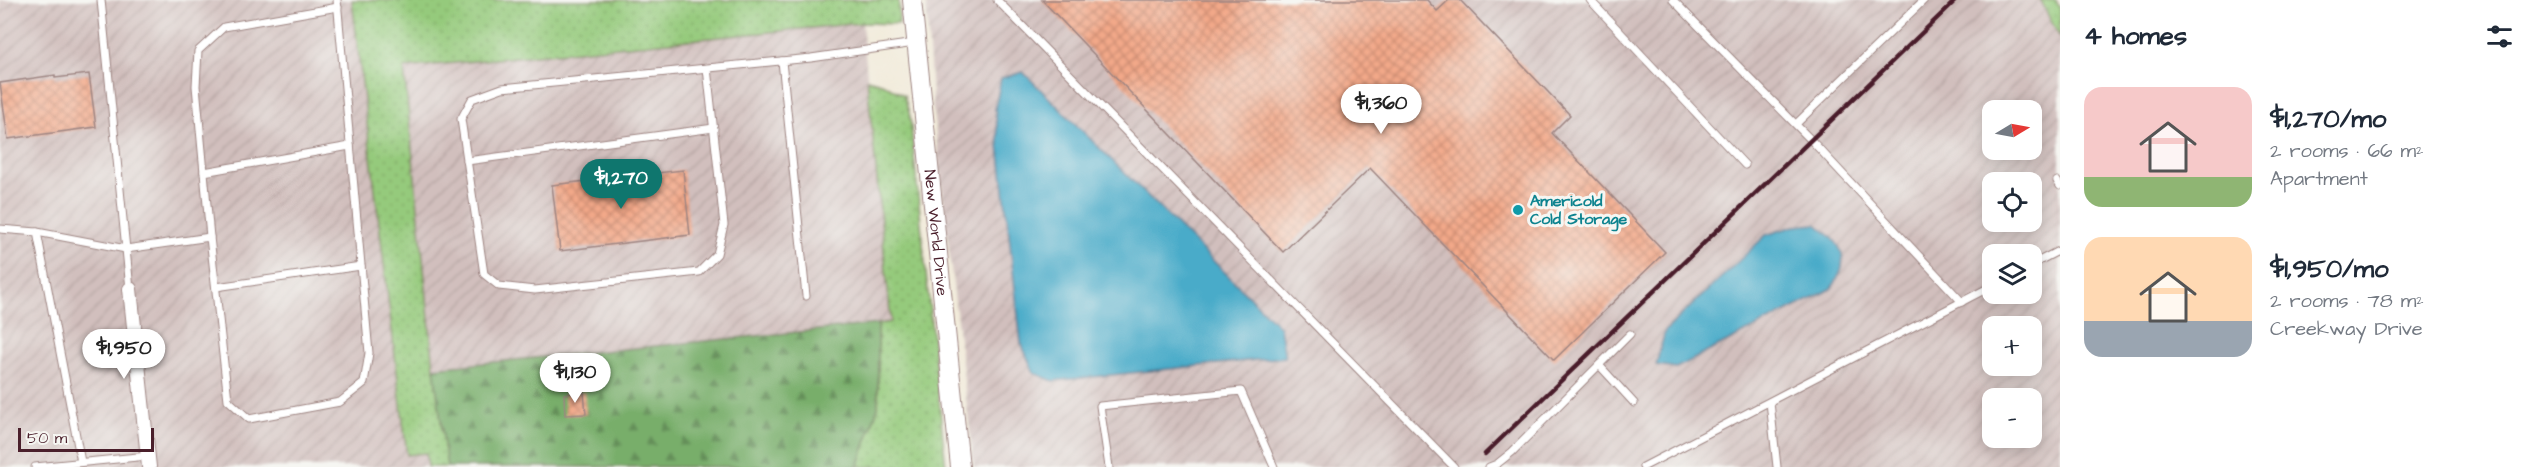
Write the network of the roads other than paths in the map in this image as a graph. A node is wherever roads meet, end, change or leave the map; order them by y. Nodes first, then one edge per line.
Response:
1 (101, 0) edge
2 (912, 0) edge
3 (997, 0) edge
4 (1590, 0) edge
5 (1673, 0) edge
6 (1924, 0) edge
7 (338, 3) edge
8 (915, 43) junction
9 (782, 61) junction
10 (707, 68) junction
11 (1796, 124) junction
12 (714, 128) junction
13 (350, 146) junction
14 (467, 162) junction
15 (1745, 165) dead end
16 (204, 172) junction
17 (0, 229) edge
18 (37, 232) junction
19 (210, 237) junction
20 (126, 249) junction
21 (2060, 250) edge
22 (2042, 259) edge
23 (361, 266) junction
24 (216, 287) junction
25 (129, 289) joint
26 (1982, 291) edge
27 (806, 296) dead end
28 (1962, 302) junction
29 (1630, 334) dead end
30 (1599, 366) junction
31 (1770, 402) junction
32 (1635, 403) dead end
33 (148, 461) edge
34 (81, 462) junction
35 (35, 467) edge
36 (960, 467) edge
37 (1108, 467) edge
38 (1274, 467) edge
39 (1454, 467) edge
40 (1489, 467) edge
41 (1642, 467) edge
42 (1777, 467) edge

1 - 20 lane
2 - 8 street, New World Drive
3 - 39 lane
4 - 15 lane
5 - 11 lane
6 - 11 lane
7 - 13 lane
7 - 16 lane
8 - 9 lane
8 - 36 street, New World Drive
9 - 10 lane
9 - 27 lane
10 - 12 lane
10 - 14 lane
11 - 28 lane
12 - 14 lane
12 - 14 lane
13 - 16 lane
13 - 23 lane
16 - 19 lane
17 - 18 lane
18 - 20 lane
18 - 34 lane
19 - 20 lane
19 - 24 lane
20 - 25 lane
21 - 22 lane
23 - 24 lane
23 - 24 lane
25 - 33 street
26 - 28 lane
28 - 31 lane
29 - 30 lane
30 - 32 lane
30 - 40 lane
31 - 41 lane
31 - 42 lane
33 - 34 lane
34 - 35 lane
37 - 38 lane

